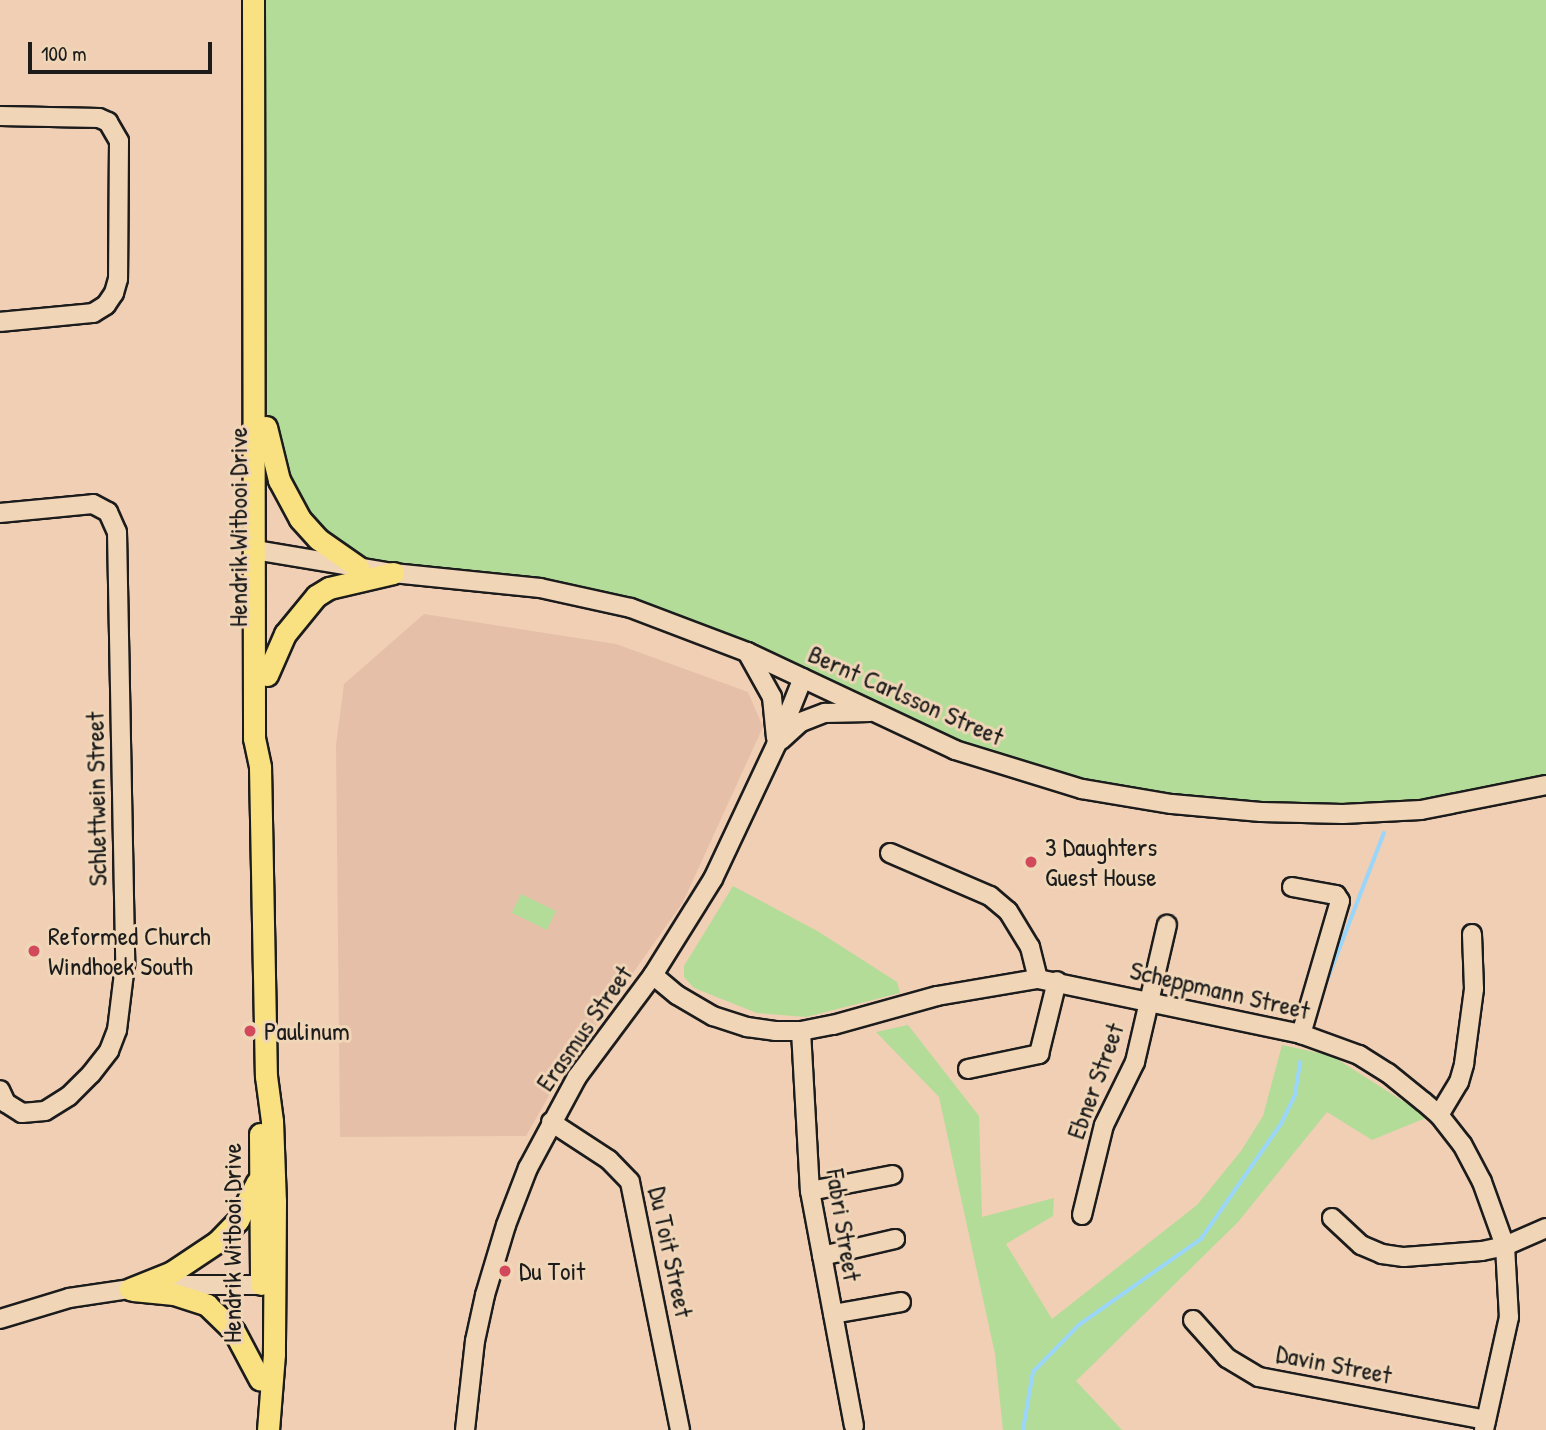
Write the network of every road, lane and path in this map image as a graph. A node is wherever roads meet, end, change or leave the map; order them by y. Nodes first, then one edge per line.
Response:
1 (253, 0) edge
2 (0, 116) edge
3 (254, 287) junction
4 (0, 322) edge
5 (266, 427) junction
6 (0, 513) edge
7 (262, 552) junction
8 (358, 567) junction
9 (393, 573) junction
10 (747, 652) junction
11 (267, 675) junction
12 (803, 678) junction
13 (877, 713) junction
14 (776, 745) junction
15 (260, 767) junction
16 (1546, 785) edge
17 (890, 853) dead end
18 (1292, 887) dead end
19 (1167, 925) dead end
20 (1472, 934) dead end
21 (653, 975) junction
22 (1038, 979) junction
23 (1057, 981) junction
24 (1149, 1001) junction
25 (801, 1031) junction
26 (1301, 1034) junction
27 (968, 1069) dead end
28 (266, 1076) junction
29 (0, 1090) edge
30 (1439, 1115) junction
31 (551, 1122) junction
32 (892, 1175) dead end
33 (259, 1178) junction
34 (810, 1191) junction
35 (1082, 1215) dead end
36 (1332, 1218) dead end
37 (1546, 1227) edge
38 (895, 1239) dead end
39 (1505, 1246) junction
40 (822, 1256) junction
41 (268, 1285) junction
42 (130, 1289) junction
43 (901, 1302) dead end
44 (833, 1314) junction
45 (0, 1319) edge
46 (1193, 1320) dead end
47 (260, 1380) junction
48 (268, 1408) junction
49 (1485, 1425) edge
50 (853, 1426) dead end
51 (268, 1430) edge
52 (465, 1430) edge
53 (680, 1430) edge

1 - 3 main road, Hendrik Witbooi Drive
2 - 4 street
3 - 5 main road, Hendrik Witbooi Drive
3 - 7 main road, Hendrik Witbooi Drive
5 - 7 main road, Hendrik Witbooi Drive
5 - 8 main road
6 - 29 street, Schlettwein Street
7 - 8 street, Bernt Carlsson Street
7 - 11 main road, Hendrik Witbooi Drive
7 - 15 main road, Hendrik Witbooi Drive
8 - 9 street, Bernt Carlsson Street
9 - 10 street, Bernt Carlsson Street
9 - 11 main road
10 - 12 street, Bernt Carlsson Street
10 - 14 street
11 - 15 main road, Hendrik Witbooi Drive
12 - 13 street, Bernt Carlsson Street
12 - 14 street, Erasmus Street
13 - 14 street
13 - 16 street, Bernt Carlsson Street
14 - 21 street, Erasmus Street
15 - 28 main road, Hendrik Witbooi Drive
17 - 22 street
18 - 26 street
19 - 24 street, Ebner Street
20 - 30 street
21 - 25 street, Scheppmann Street
21 - 31 street, Erasmus Street
22 - 23 street, Scheppmann Street
22 - 25 street, Scheppmann Street
23 - 24 street, Scheppmann Street
23 - 27 street
24 - 26 street, Scheppmann Street
24 - 35 street, Ebner Street
25 - 34 street, Fabri Street
26 - 30 street, Scheppmann Street
28 - 33 main road, Hendrik Witbooi Drive
28 - 41 main road, Hendrik Witbooi Drive
30 - 39 street, Scheppmann Street
31 - 52 street, Erasmus Street
31 - 53 street, Du Toit Street
32 - 34 street
33 - 41 main road, Hendrik Witbooi Drive
33 - 42 main road
34 - 40 street, Fabri Street
36 - 39 street
37 - 39 street
38 - 40 street
39 - 49 street, Scheppmann Street
40 - 44 street, Fabri Street
41 - 42 street
41 - 47 main road, Hendrik Witbooi Drive
41 - 48 main road, Hendrik Witbooi Drive
42 - 45 street
42 - 47 main road
43 - 44 street
44 - 50 street, Fabri Street
46 - 49 street, Davin Street
47 - 48 main road, Hendrik Witbooi Drive
48 - 51 main road, Hendrik Witbooi Drive

